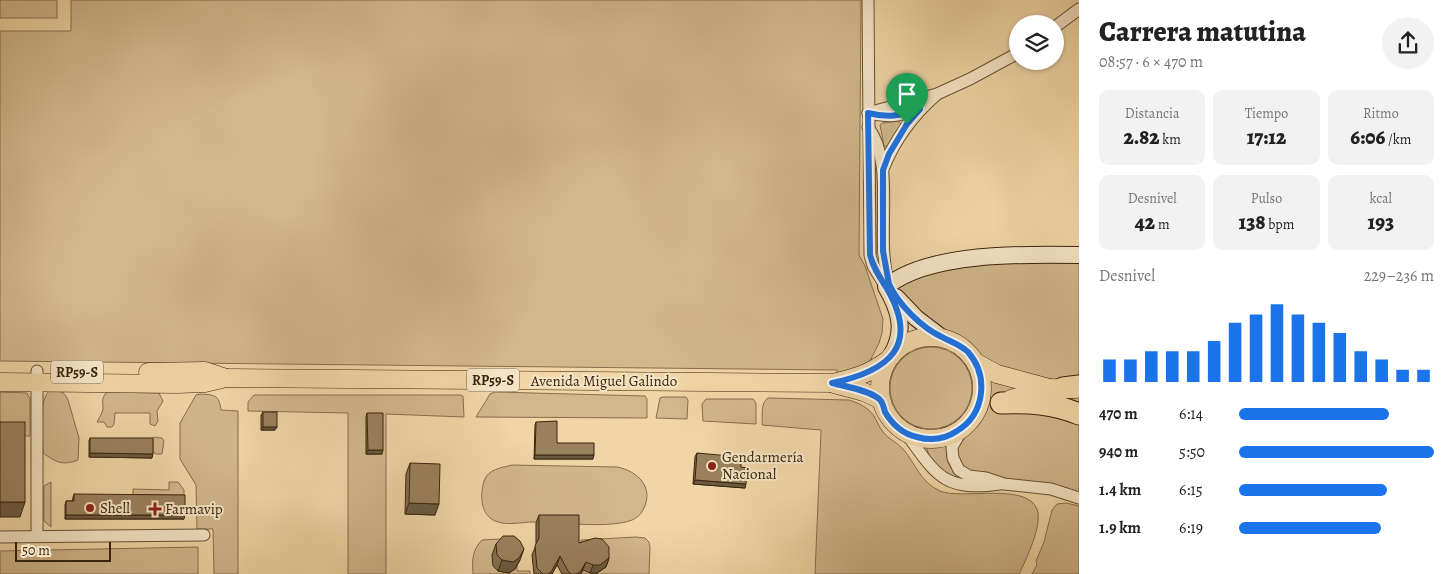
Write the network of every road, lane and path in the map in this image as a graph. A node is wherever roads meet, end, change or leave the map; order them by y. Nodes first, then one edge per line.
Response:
1 (868, 0) edge
2 (1079, 9) edge
3 (1064, 20) edge
4 (1009, 58) edge
5 (937, 94) junction
6 (920, 109) junction
7 (868, 113) junction
8 (868, 127) junction
9 (883, 170) junction
10 (1079, 255) edge
11 (887, 285) junction
12 (941, 337) junction
13 (890, 357) junction
14 (975, 362) junction
15 (0, 371) edge
16 (37, 377) junction
17 (0, 382) edge
18 (832, 383) junction
19 (1068, 388) edge
20 (881, 400) junction
21 (1001, 403) junction
22 (1079, 414) edge
23 (968, 423) junction
24 (905, 432) junction
25 (1004, 484) junction
26 (1079, 498) edge
27 (204, 535) dead end
28 (0, 536) edge
29 (38, 536) junction

1 - 7 street
2 - 3 street
4 - 5 street
5 - 6 street
5 - 7 street
6 - 7 street
6 - 9 street
7 - 8 street
8 - 9 street
8 - 11 street
9 - 11 street
10 - 11 main road
11 - 12 main road
11 - 13 main road
12 - 13 main road
12 - 14 main road
13 - 18 main road, Avenida Miguel Galindo / RP59-S
13 - 20 main road
14 - 19 main road
14 - 23 main road
15 - 16 main road, Avenida Miguel Galindo / RP59-S
16 - 17 main road, Avenida Miguel Galindo / RP59-S
16 - 18 main road, Avenida Miguel Galindo / RP59-S
16 - 29 street
18 - 20 main road, Avenida Miguel Galindo / RP59-S
19 - 21 main road
20 - 24 main road
21 - 22 highway
21 - 23 main road
23 - 24 main road
23 - 25 street
24 - 25 street
25 - 26 street
27 - 29 street
28 - 29 street

